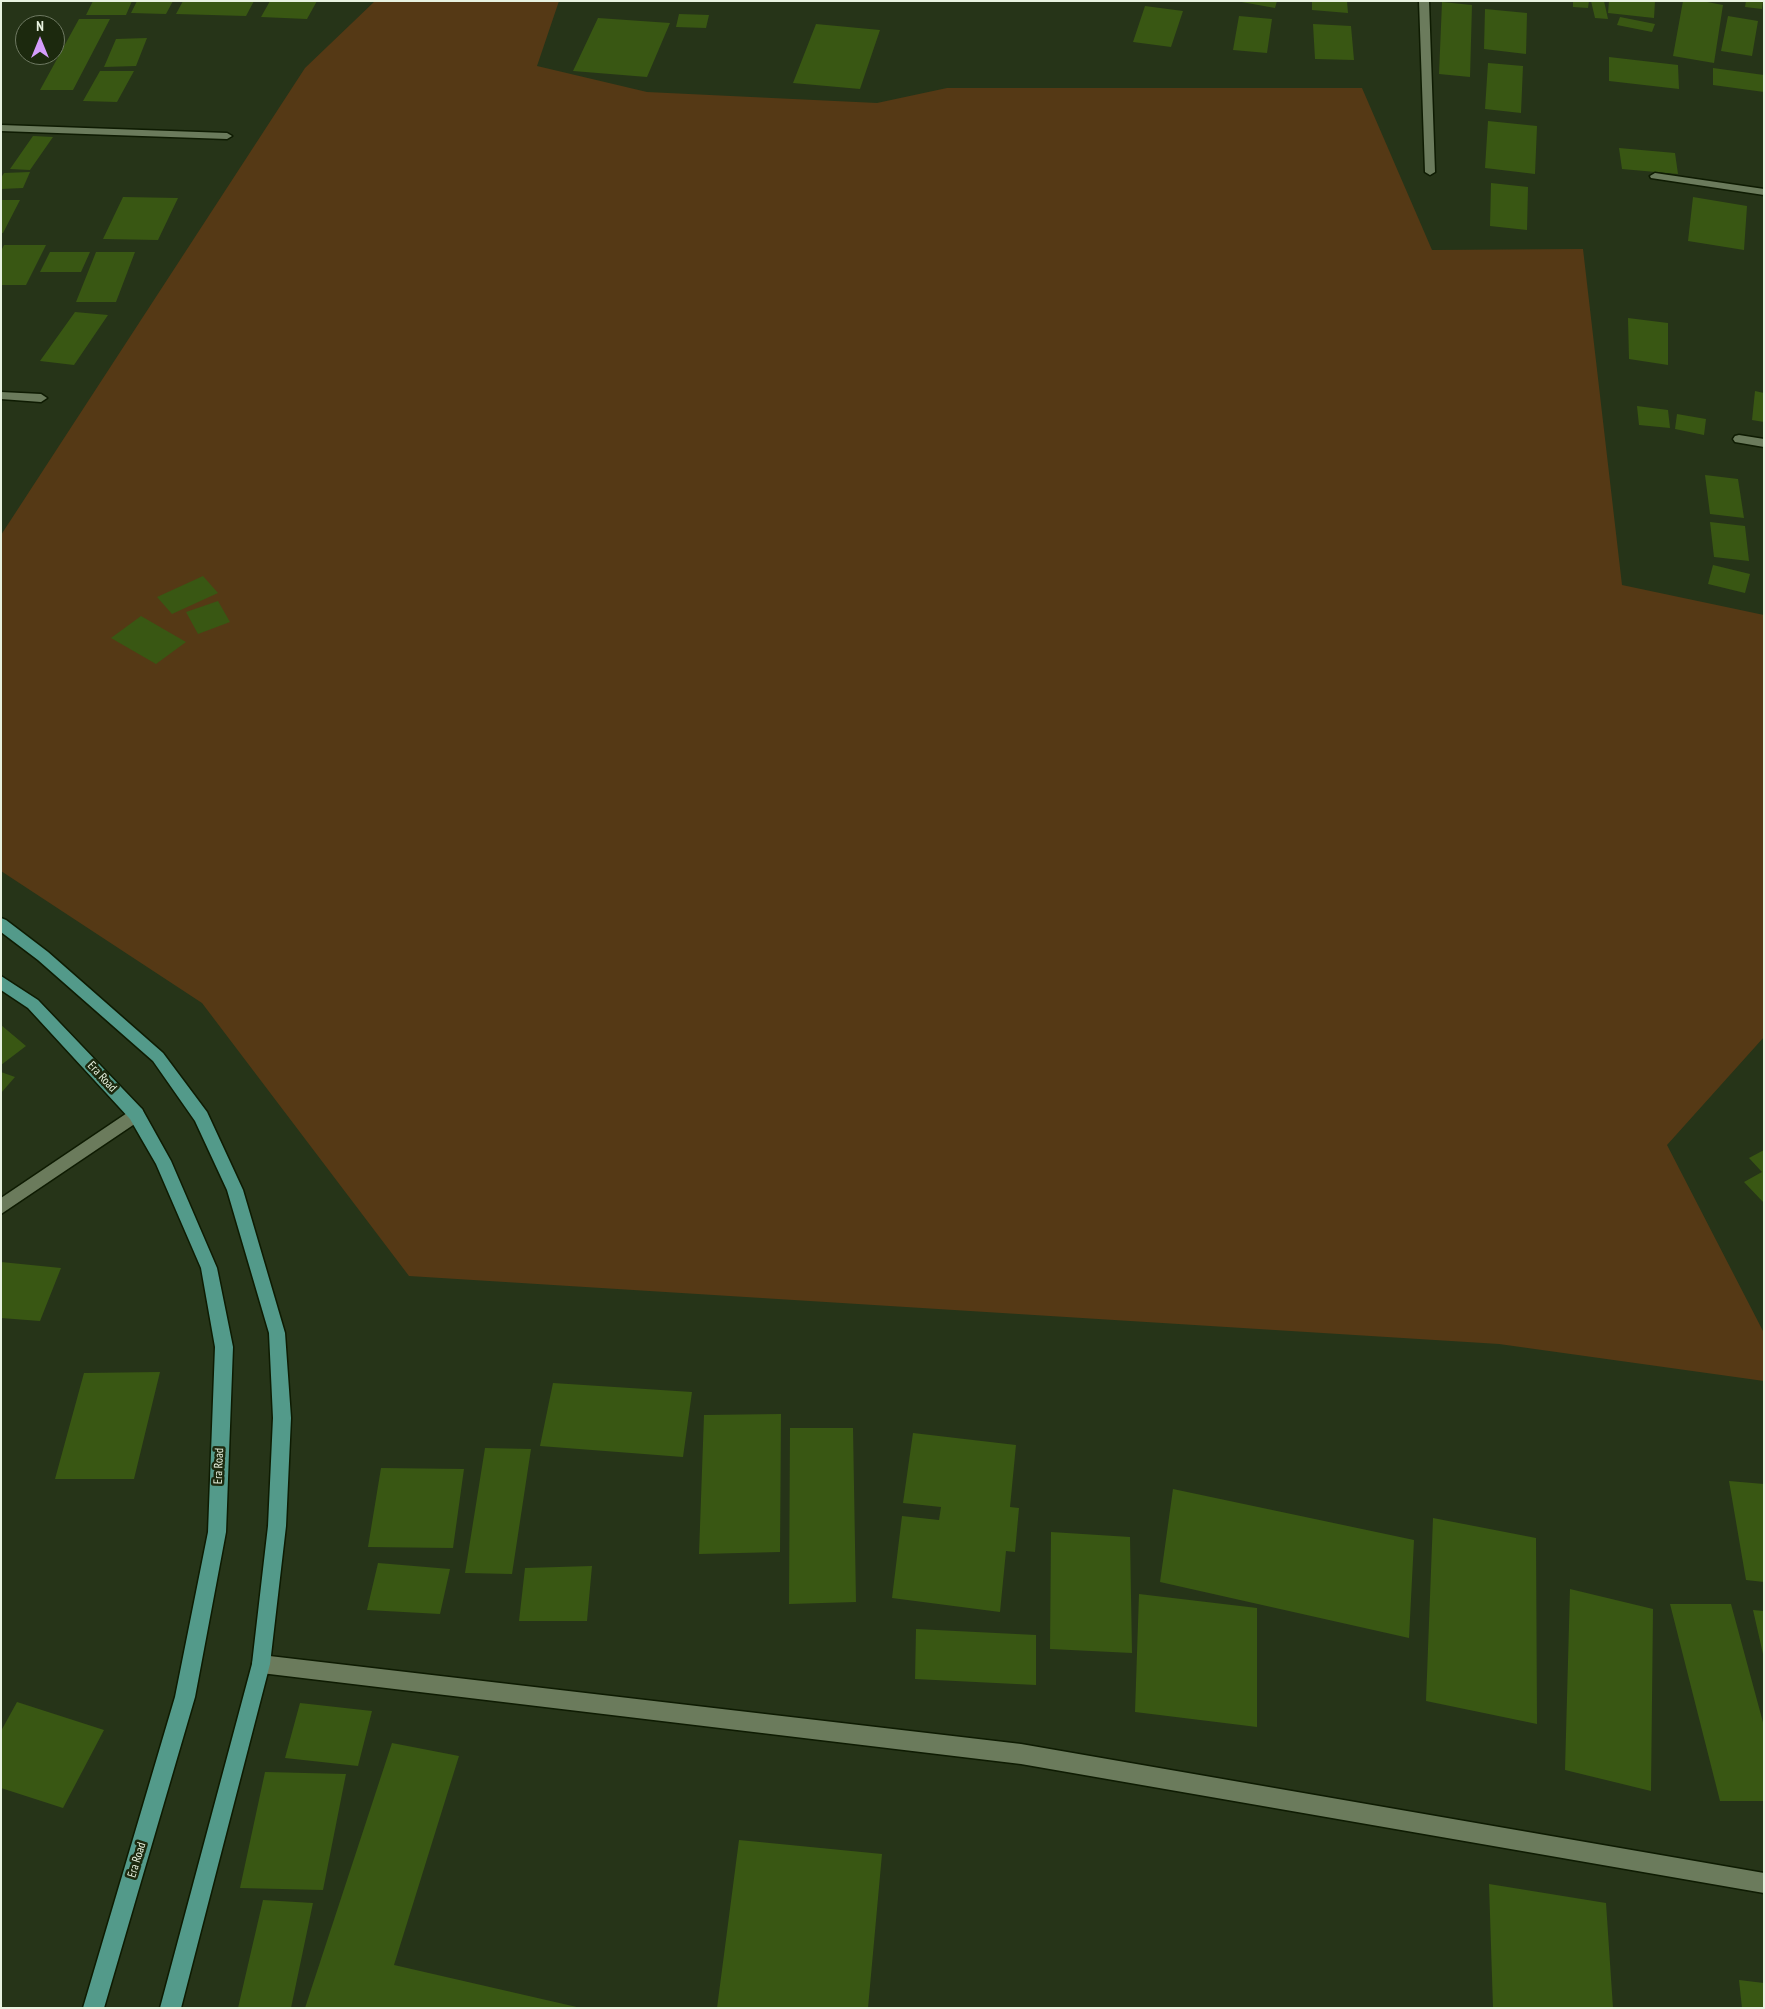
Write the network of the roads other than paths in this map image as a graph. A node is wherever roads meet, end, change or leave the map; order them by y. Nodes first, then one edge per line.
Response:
1 (1424, 1) edge
2 (1, 128) edge
3 (228, 136) dead end
4 (1430, 172) dead end
5 (1656, 176) dead end
6 (1764, 192) edge
7 (1, 395) edge
8 (41, 398) dead end
9 (1739, 438) dead end
10 (1764, 443) edge
11 (1, 924) edge
12 (1, 982) edge
13 (136, 1114) junction
14 (1, 1207) edge
15 (261, 1664) junction
16 (1764, 1883) edge
17 (92, 2008) edge
18 (170, 2008) edge

1 - 4 street
2 - 3 street
5 - 6 street
7 - 8 street
9 - 10 street
11 - 15 main road
12 - 13 main road, Era Road
13 - 14 street
13 - 17 main road, Era Road
15 - 16 street
15 - 18 main road

